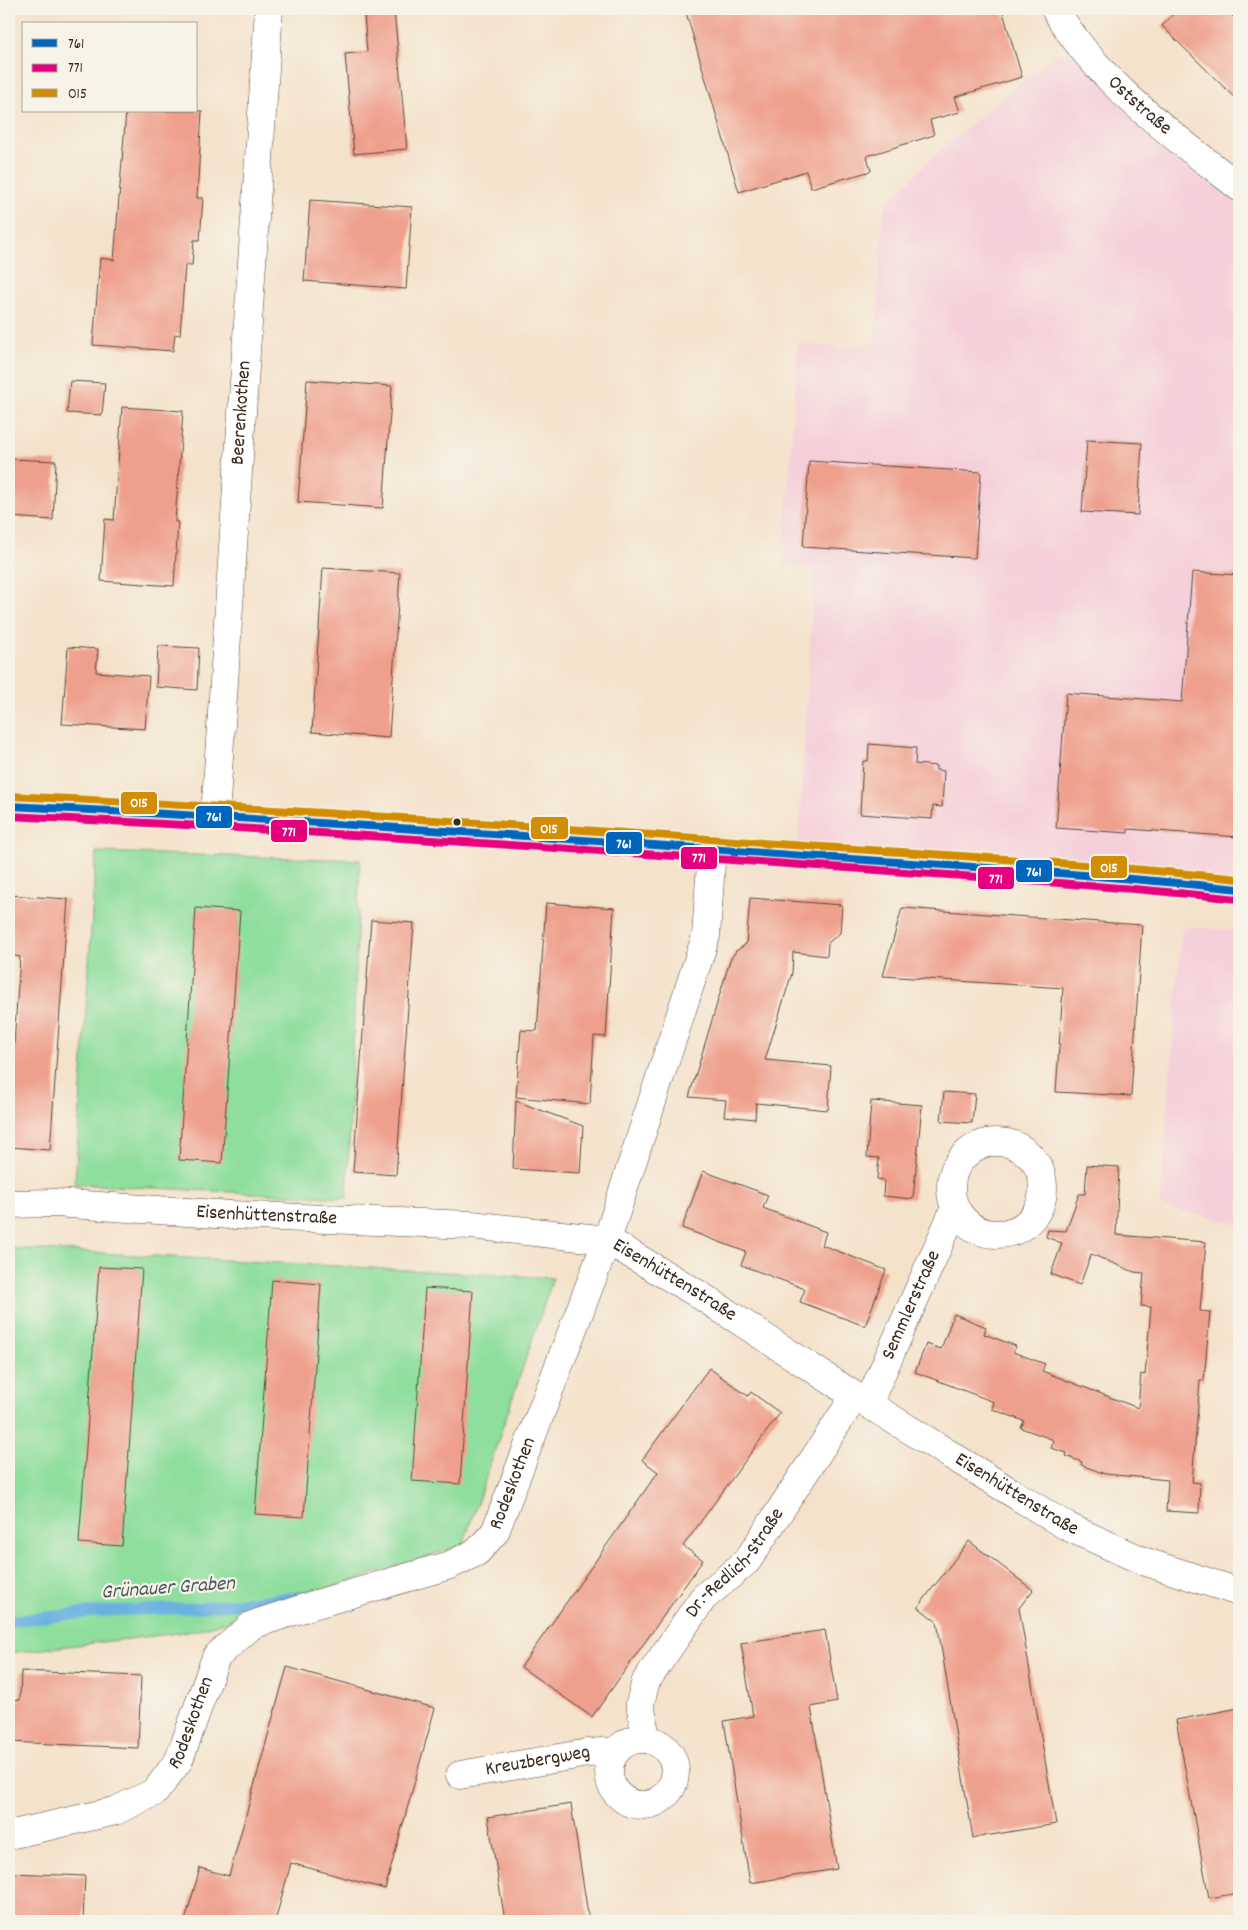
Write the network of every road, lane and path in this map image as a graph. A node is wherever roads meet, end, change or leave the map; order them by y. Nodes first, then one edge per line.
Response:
1 (269, 9) edge
2 (1055, 9) edge
3 (1239, 187) edge
4 (9, 806) edge
5 (215, 816) junction
6 (712, 849) junction
7 (1239, 888) edge
8 (9, 1204) edge
9 (955, 1208) dead end
10 (607, 1240) junction
11 (862, 1400) junction
12 (1239, 1592) edge
13 (646, 1739) junction
14 (616, 1751) junction
15 (460, 1775) dead end
16 (9, 1835) edge

1 - 5 street, Beerenkothen
2 - 3 street, Oststraße
4 - 5 main road
5 - 6 main road
6 - 7 main road
6 - 10 street, Rodeskothen
8 - 10 street, Eisenhüttenstraße
9 - 11 street, Semmlerstraße
10 - 11 street, Eisenhüttenstraße
10 - 16 street, Rodeskothen
11 - 12 street, Eisenhüttenstraße
11 - 13 street, Dr.-Redlich-Straße
13 - 14 street
13 - 14 street
14 - 15 street, Kreuzbergweg

